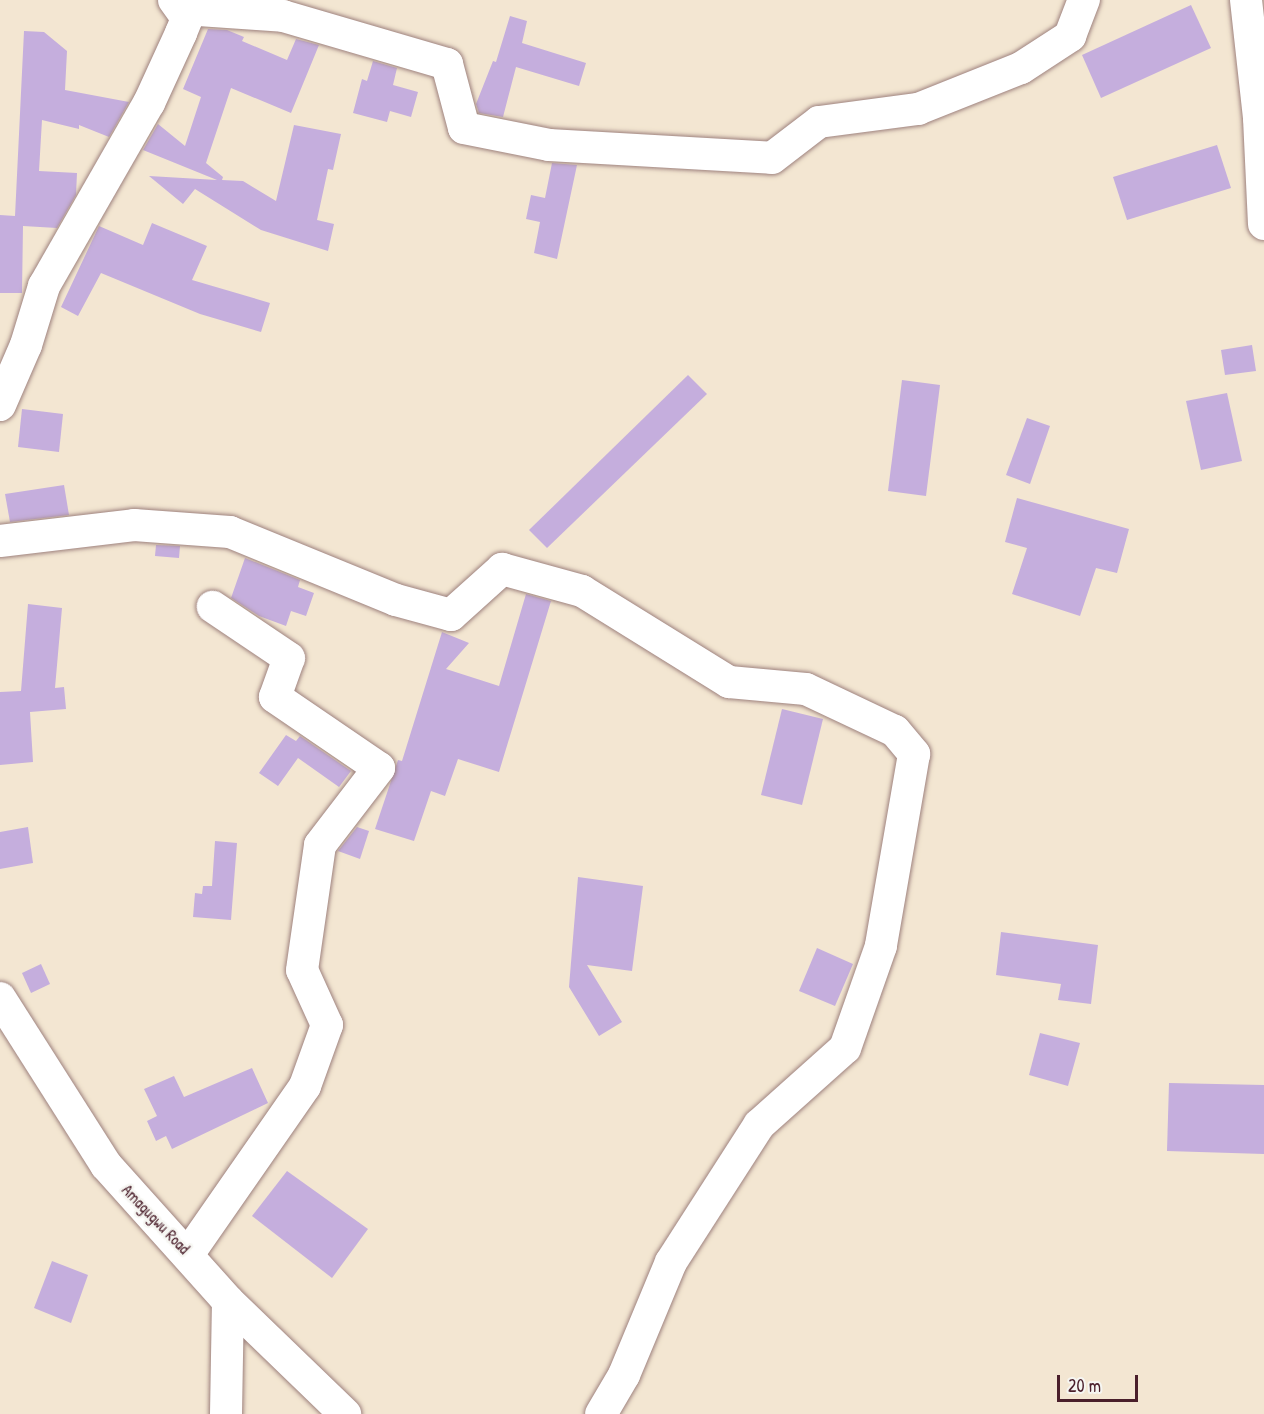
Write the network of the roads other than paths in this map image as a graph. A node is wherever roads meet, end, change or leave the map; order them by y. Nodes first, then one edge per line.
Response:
1 (1084, 0) edge
2 (1246, 0) edge
3 (179, 4) edge
4 (1264, 224) edge
5 (0, 405) edge
6 (0, 541) edge
7 (213, 607) dead end
8 (0, 998) edge
9 (12, 1045) edge
10 (189, 1253) junction
11 (228, 1301) junction
12 (226, 1414) edge
13 (345, 1414) edge
14 (601, 1414) edge

1 - 3 street
2 - 4 street
3 - 5 street
6 - 14 street
7 - 10 street
8 - 9 street, Amagugwu Road
9 - 10 street, Amagugwu Road
10 - 11 street, Amagugwu Road
11 - 12 street
11 - 13 street, Amagugwu Road

